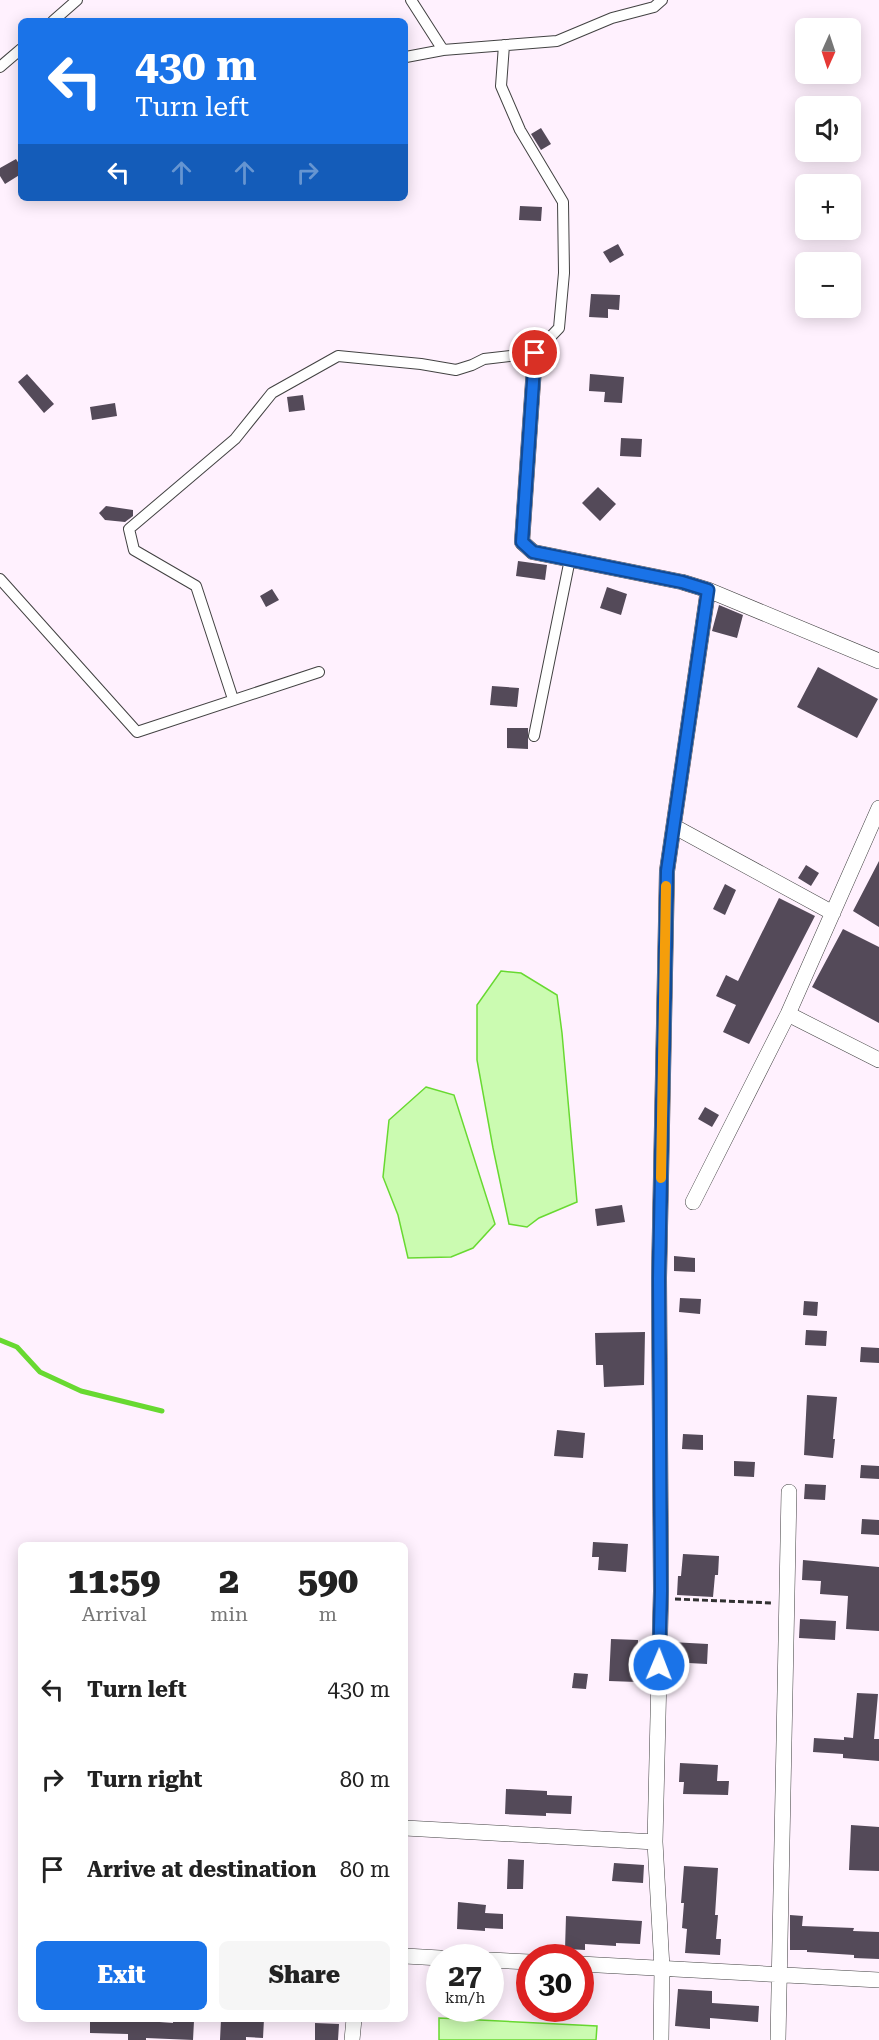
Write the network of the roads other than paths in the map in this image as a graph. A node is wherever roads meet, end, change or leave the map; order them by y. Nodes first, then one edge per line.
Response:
1 (77, 0) edge
2 (411, 0) edge
3 (662, 0) edge
4 (56, 18) edge
5 (504, 45) junction
6 (443, 50) junction
7 (18, 52) edge
8 (408, 57) edge
9 (0, 67) edge
10 (535, 353) junction
11 (570, 559) junction
12 (0, 579) edge
13 (708, 590) junction
14 (879, 661) edge
15 (319, 672) dead end
16 (234, 699) junction
17 (534, 736) dead end
18 (879, 808) edge
19 (675, 827) junction
20 (833, 913) junction
21 (788, 1014) junction
22 (879, 1060) edge
23 (693, 1202) dead end
24 (789, 1492) dead end
25 (408, 1828) edge
26 (655, 1842) junction
27 (408, 1956) edge
28 (426, 1957) edge
29 (594, 1966) edge
30 (662, 1968) junction
31 (780, 1974) junction
32 (879, 1980) edge
33 (354, 2022) edge
34 (352, 2040) edge
35 (661, 2040) edge
36 (778, 2040) edge

1 - 4 street
2 - 6 street
3 - 5 street
5 - 6 street
5 - 10 street
6 - 8 street
7 - 9 street
10 - 11 street
10 - 16 street
11 - 13 street
11 - 17 street
12 - 16 street
13 - 14 street
13 - 19 street
15 - 16 street
18 - 20 street
19 - 20 street
19 - 26 street
20 - 21 street
21 - 22 street
21 - 23 street
24 - 31 street
25 - 26 street
26 - 30 street
27 - 28 street
29 - 30 street
30 - 31 street
30 - 35 street
31 - 32 street
31 - 36 street
33 - 34 street

